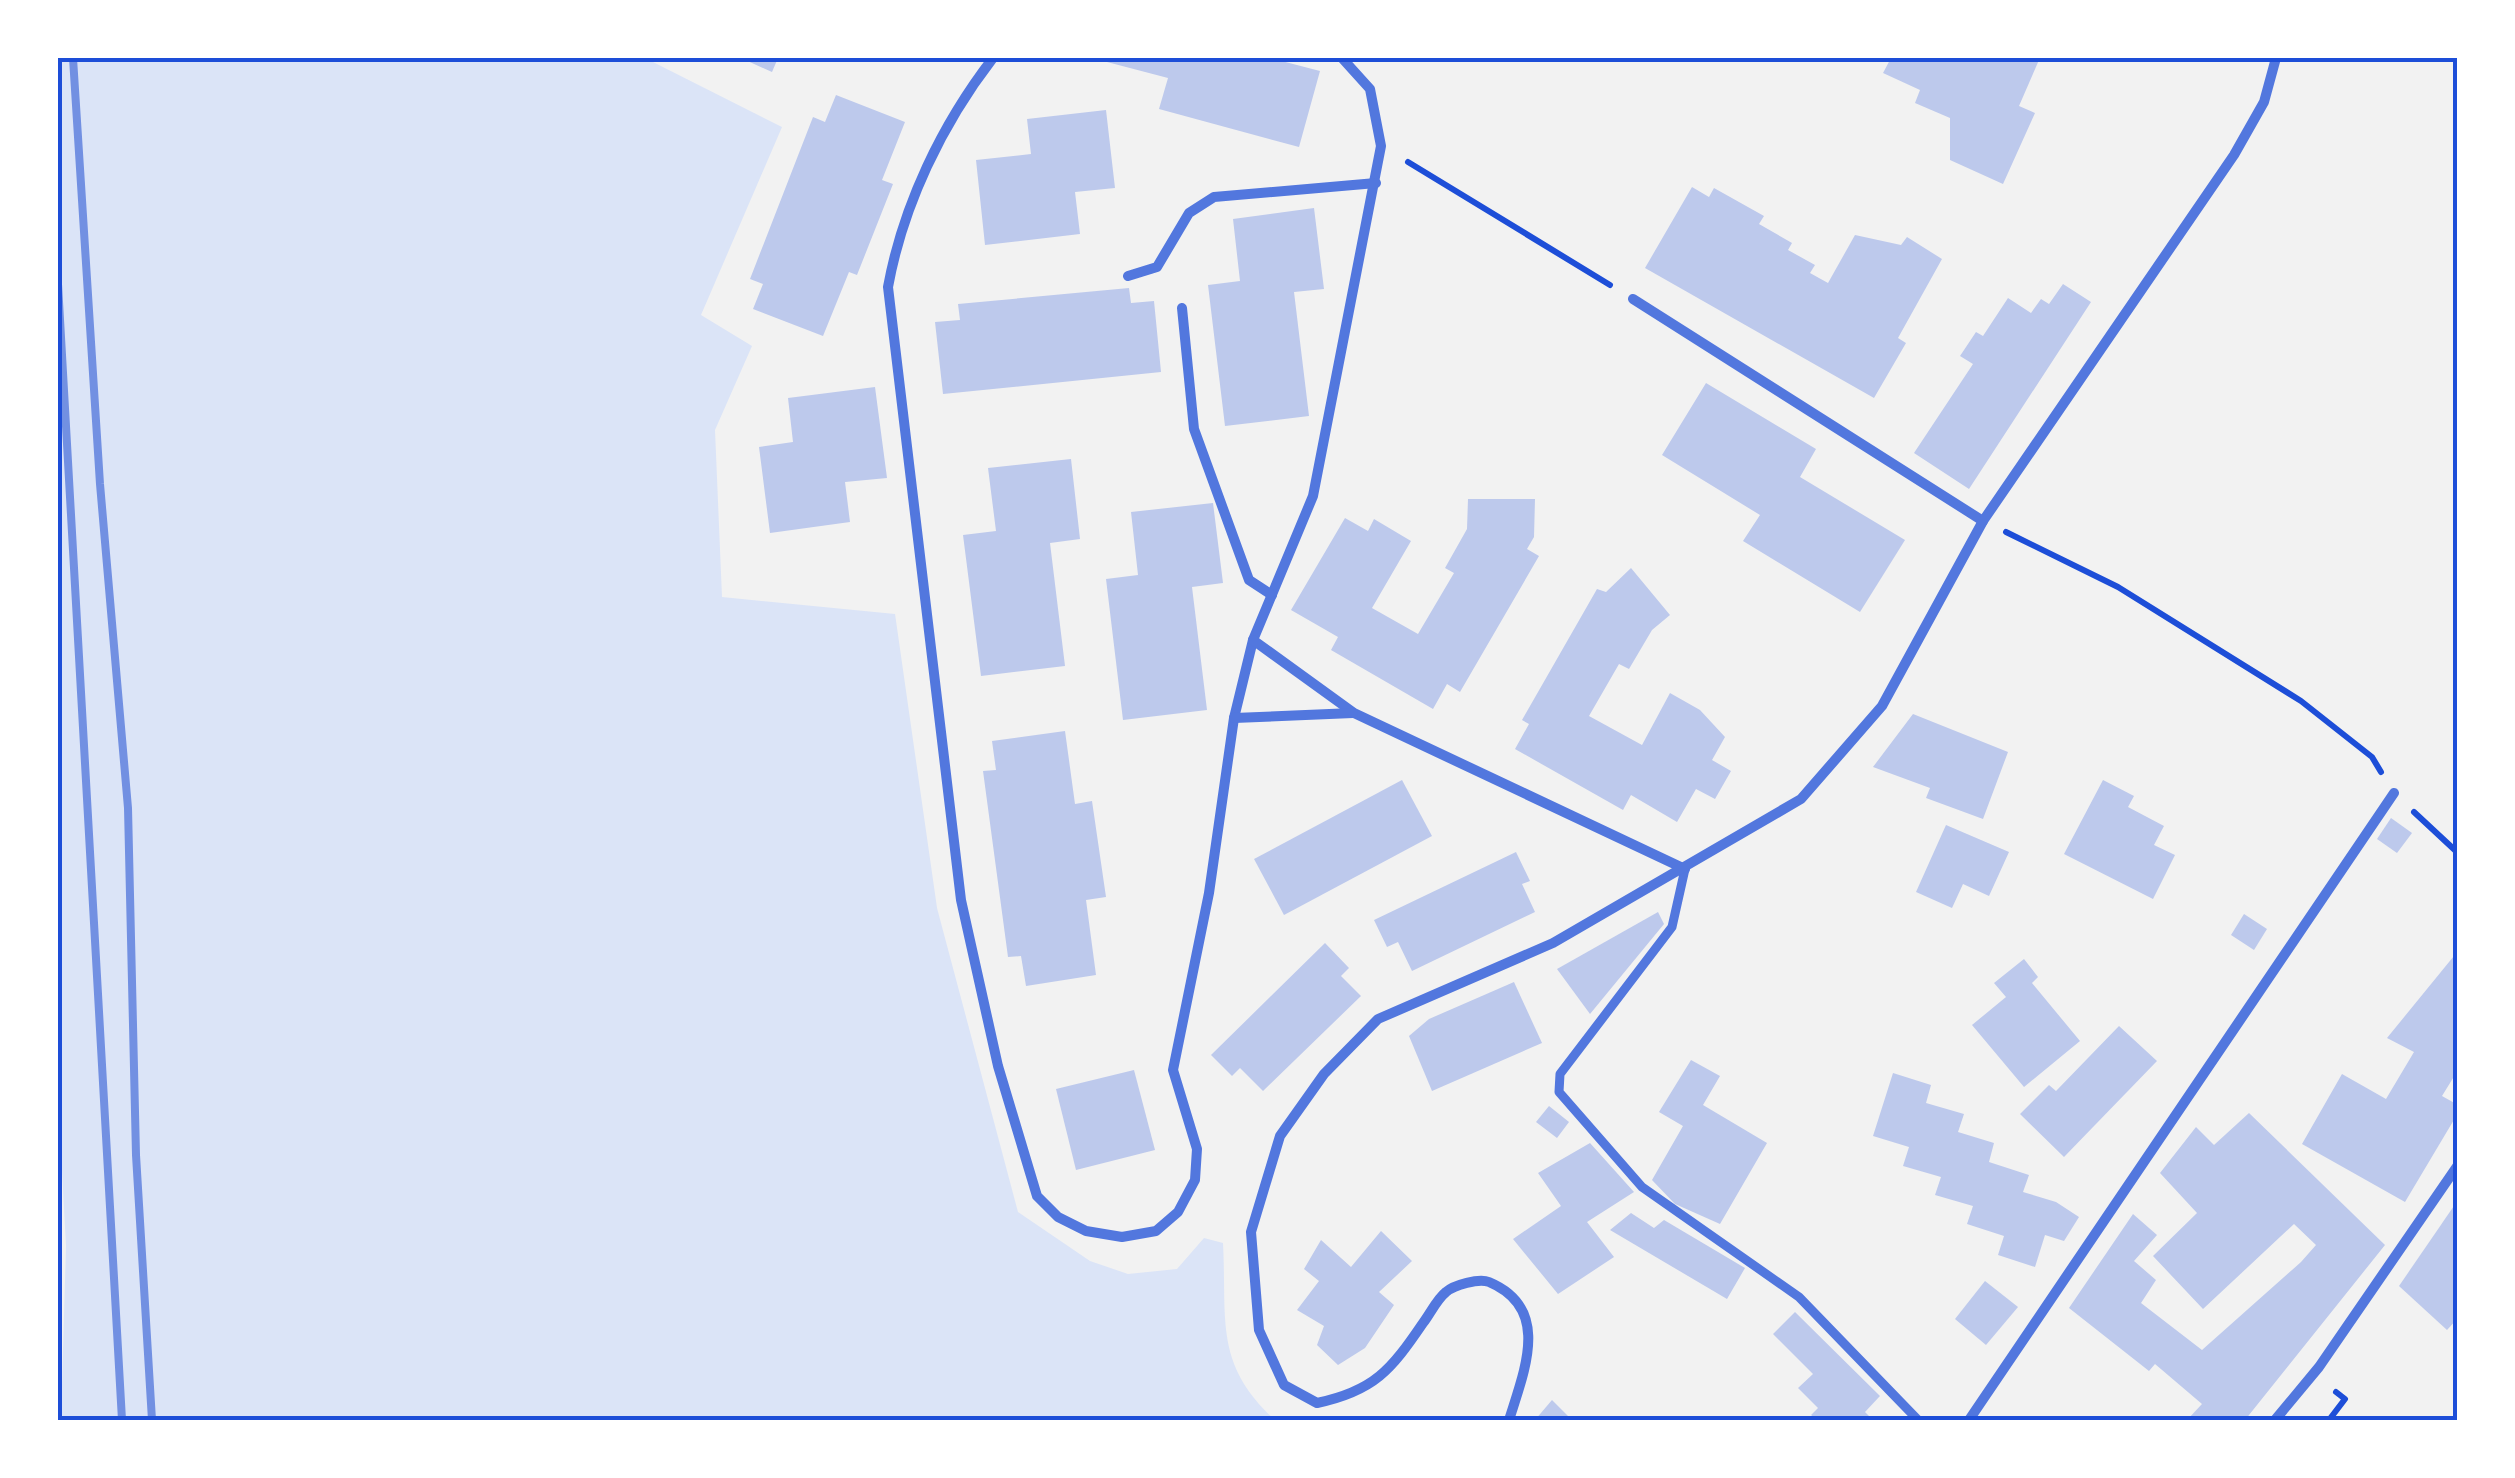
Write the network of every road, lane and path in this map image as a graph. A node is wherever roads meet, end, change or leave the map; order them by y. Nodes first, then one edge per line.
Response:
1 (994, 58) edge
2 (1342, 58) edge
3 (2276, 58) edge
4 (1381, 146) junction
5 (1376, 183) junction
6 (1128, 276) dead end
7 (1633, 299) joint
8 (1182, 308) dead end
9 (1983, 521) junction
10 (1272, 595) junction
11 (1253, 640) junction
12 (1354, 713) junction
13 (1234, 718) junction
14 (2394, 792) junction
15 (2458, 853) edge
16 (1685, 869) junction
17 (2458, 1165) edge
18 (2333, 1389) dead end
19 (1510, 1420) edge
20 (1918, 1420) edge
21 (1968, 1420) edge
22 (2275, 1420) edge
23 (2328, 1420) edge

1 - 13 street
2 - 4 street
3 - 9 street
4 - 5 street
4 - 7 path
5 - 6 street
5 - 10 street
7 - 9 street
8 - 10 street
9 - 14 path
9 - 16 street
10 - 11 street
11 - 12 street
11 - 13 street
12 - 13 street
12 - 16 street
14 - 15 path
14 - 21 street
16 - 19 street
16 - 20 street
17 - 22 street
18 - 23 path

